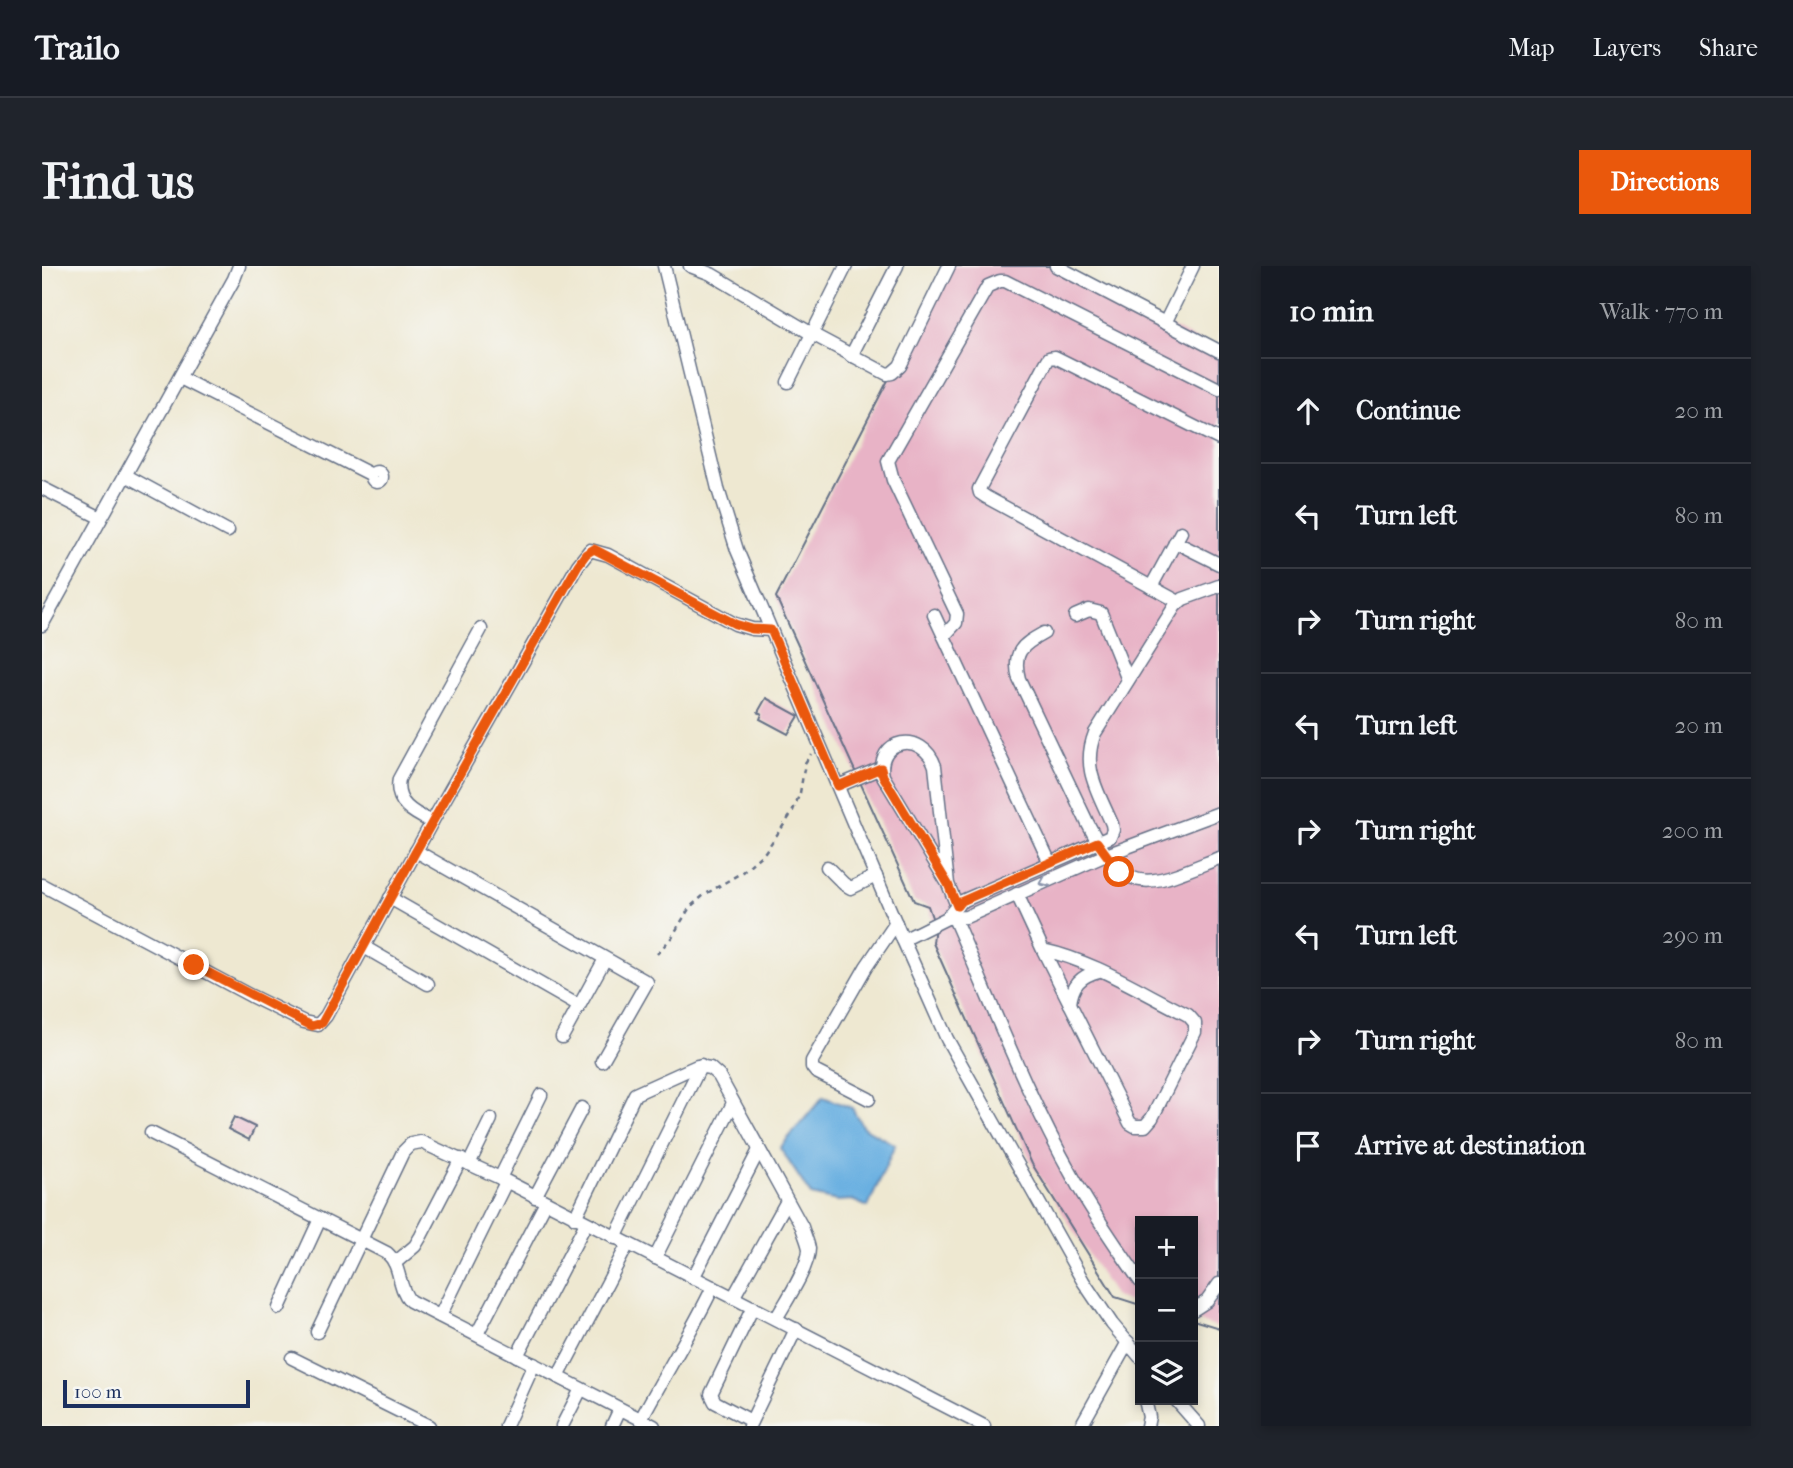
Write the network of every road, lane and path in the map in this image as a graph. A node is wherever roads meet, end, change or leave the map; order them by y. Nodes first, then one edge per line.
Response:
1 (239, 266) edge
2 (664, 266) edge
3 (690, 266) edge
4 (846, 266) edge
5 (897, 266) edge
6 (949, 266) edge
7 (1056, 266) edge
8 (1192, 266) edge
9 (1165, 323) junction
10 (812, 334) junction
11 (1219, 351) edge
12 (851, 356) junction
13 (180, 378) junction
14 (788, 382) dead end
15 (1219, 389) edge
16 (1219, 439) edge
17 (125, 475) junction
18 (372, 475) dead end
19 (42, 488) edge
20 (101, 518) junction
21 (228, 531) dead end
22 (1219, 564) edge
23 (1219, 586) edge
24 (1152, 587) junction
25 (1179, 602) junction
26 (934, 615) dead end
27 (1075, 616) dead end
28 (42, 625) edge
29 (481, 629) dead end
30 (771, 630) junction
31 (1044, 633) dead end
32 (944, 636) junction
33 (1128, 680) junction
34 (820, 745) junction
35 (881, 768) junction
36 (838, 786) junction
37 (1219, 813) edge
38 (432, 822) junction
39 (1097, 842) junction
40 (416, 851) junction
41 (1106, 855) junction
42 (1219, 858) edge
43 (1049, 863) junction
44 (827, 867) dead end
45 (876, 876) junction
46 (948, 884) junction
47 (42, 885) edge
48 (1017, 894) junction
49 (390, 898) junction
50 (953, 914) junction
51 (896, 923) junction
52 (902, 940) junction
53 (363, 947) junction
54 (1042, 950) junction
55 (657, 954) dead end
56 (605, 959) junction
57 (1098, 971) junction
58 (428, 984) dead end
59 (1070, 1005) junction
60 (579, 1006) junction
61 (562, 1037) dead end
62 (602, 1061) dead end
63 (701, 1065) junction
64 (541, 1095) dead end
65 (869, 1099) dead end
66 (733, 1102) junction
67 (582, 1108) dead end
68 (491, 1119) dead end
69 (151, 1133) dead end
70 (759, 1150) junction
71 (465, 1161) junction
72 (503, 1180) junction
73 (541, 1200) junction
74 (787, 1201) junction
75 (320, 1219) junction
76 (580, 1221) junction
77 (615, 1238) junction
78 (361, 1240) junction
79 (628, 1244) junction
80 (654, 1258) junction
81 (395, 1263) junction
82 (694, 1278) junction
83 (1139, 1279) edge
84 (1219, 1284) edge
85 (713, 1287) junction
86 (733, 1298) junction
87 (752, 1307) junction
88 (1198, 1307) edge
89 (279, 1308) dead end
90 (440, 1316) junction
91 (776, 1319) junction
92 (796, 1329) junction
93 (317, 1332) dead end
94 (477, 1334) junction
95 (1128, 1342) junction
96 (1135, 1351) edge
97 (517, 1356) junction
98 (292, 1357) dead end
99 (534, 1364) junction
100 (558, 1377) junction
101 (581, 1388) junction
102 (1146, 1405) edge
103 (1180, 1405) edge
104 (620, 1409) junction
105 (641, 1419) junction
106 (750, 1424) edge
107 (429, 1426) edge
108 (506, 1426) edge
109 (562, 1426) edge
110 (612, 1426) edge
111 (654, 1426) edge
112 (984, 1426) edge
113 (1081, 1426) edge
114 (1147, 1426) edge
115 (1199, 1426) edge

1 - 13 street
2 - 30 street
3 - 10 street
4 - 10 street
5 - 12 street
6 - 12 street
7 - 9 street
8 - 9 street
9 - 11 street
10 - 12 street
10 - 14 street
13 - 17 street
13 - 18 street
15 - 32 street
16 - 24 street
17 - 20 street
17 - 21 street
19 - 20 street
20 - 28 street
22 - 24 street
23 - 25 street
24 - 25 street
25 - 33 street
26 - 32 street
27 - 33 street
29 - 38 street
30 - 34 street
30 - 38 street
31 - 39 street
32 - 43 street
33 - 39 street
34 - 36 street
34 - 55 path
35 - 36 street
35 - 46 street
35 - 46 street
36 - 45 street
37 - 41 street
38 - 40 street
39 - 41 street
39 - 43 street
40 - 49 street
40 - 56 street
41 - 42 street
41 -> 48 street
43 - 50 street
44 - 45 street
45 - 51 street
46 - 50 street
47 - 53 street
48 - 50 street
48 - 54 street
49 - 53 street
49 - 60 street
50 - 52 street
50 - 83 street
51 - 52 street
51 - 65 street
52 - 95 street
53 - 58 street
54 - 57 street
54 - 59 street
56 - 60 street
56 - 62 street
57 - 59 street
57 - 59 street
60 - 61 street
63 - 66 street
63 - 76 street
63 - 77 street
64 - 72 street
66 - 70 street
66 - 80 street
67 - 73 street
68 - 71 street
69 - 75 street
70 - 74 street
70 - 82 street
71 - 72 street
71 - 78 street
71 - 81 street
72 - 73 street
72 - 90 street
73 - 76 street
73 - 94 street
74 - 86 street
74 - 91 street
75 - 78 street
75 - 89 street
76 - 77 street
76 - 97 street
77 - 79 street
78 - 81 street
78 - 93 street
79 - 80 street
79 - 100 street
80 - 82 street
81 - 90 street
82 - 85 street
84 - 88 street
85 - 86 street
85 - 105 street
86 - 87 street
87 - 91 street
87 - 106 street
90 - 94 street
91 - 92 street
92 - 106 street
92 - 112 street
94 - 97 street
95 - 96 street
95 - 113 street
97 - 99 street
98 - 107 street
99 - 100 street
99 - 108 street
100 - 101 street
101 - 104 street
101 - 109 street
102 - 114 street
103 - 115 street
104 - 105 street
104 - 110 street
105 - 111 street

